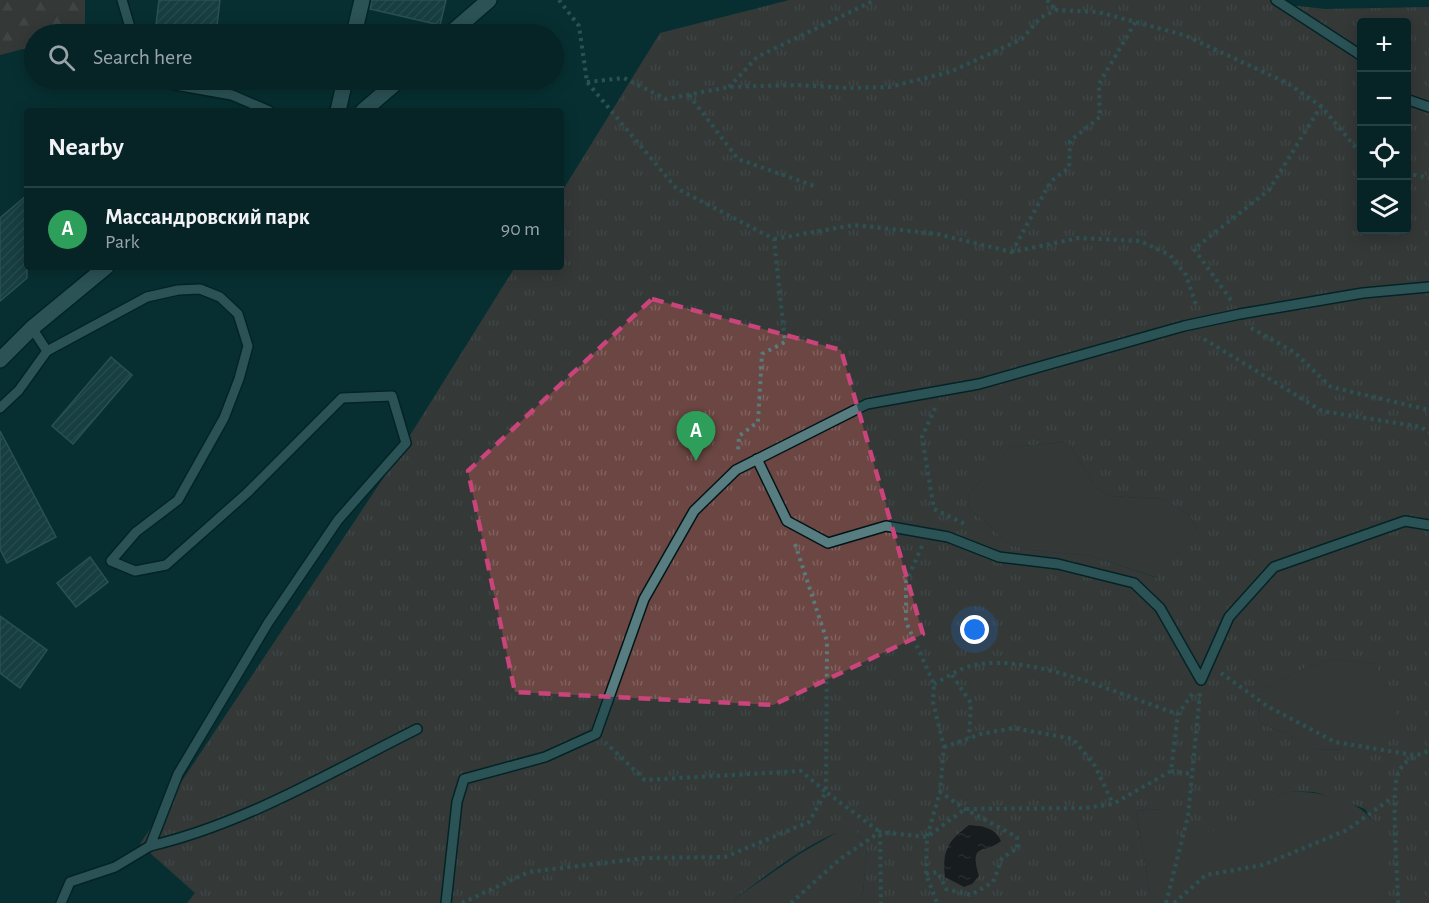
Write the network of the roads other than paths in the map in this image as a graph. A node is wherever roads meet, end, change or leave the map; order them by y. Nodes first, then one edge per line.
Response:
1 (122, 0) edge
2 (362, 0) edge
3 (489, 0) edge
4 (1276, 0) edge
5 (129, 24) edge
6 (356, 24) edge
7 (461, 24) edge
8 (1357, 53) edge
9 (204, 90) edge
10 (343, 90) edge
11 (387, 90) edge
12 (1411, 100) edge
13 (1429, 107) edge
14 (262, 108) edge
15 (339, 108) edge
16 (366, 108) edge
17 (102, 270) edge
18 (1429, 287) edge
19 (32, 328) junction
20 (47, 351) junction
21 (0, 360) edge
22 (0, 408) edge
23 (757, 459) junction
24 (1429, 525) edge
25 (417, 729) dead end
26 (150, 846) junction
27 (61, 903) edge
28 (446, 903) edge

1 - 5 lane
2 - 6 street
3 - 7 street
4 - 8 lane
9 - 14 lane
10 - 15 street
11 - 16 street
12 - 13 lane
17 - 19 street
18 - 23 lane
19 - 20 lane
19 - 21 street
20 - 22 lane
20 - 26 lane
23 - 24 lane
23 - 28 lane
25 - 26 lane
26 - 27 lane

